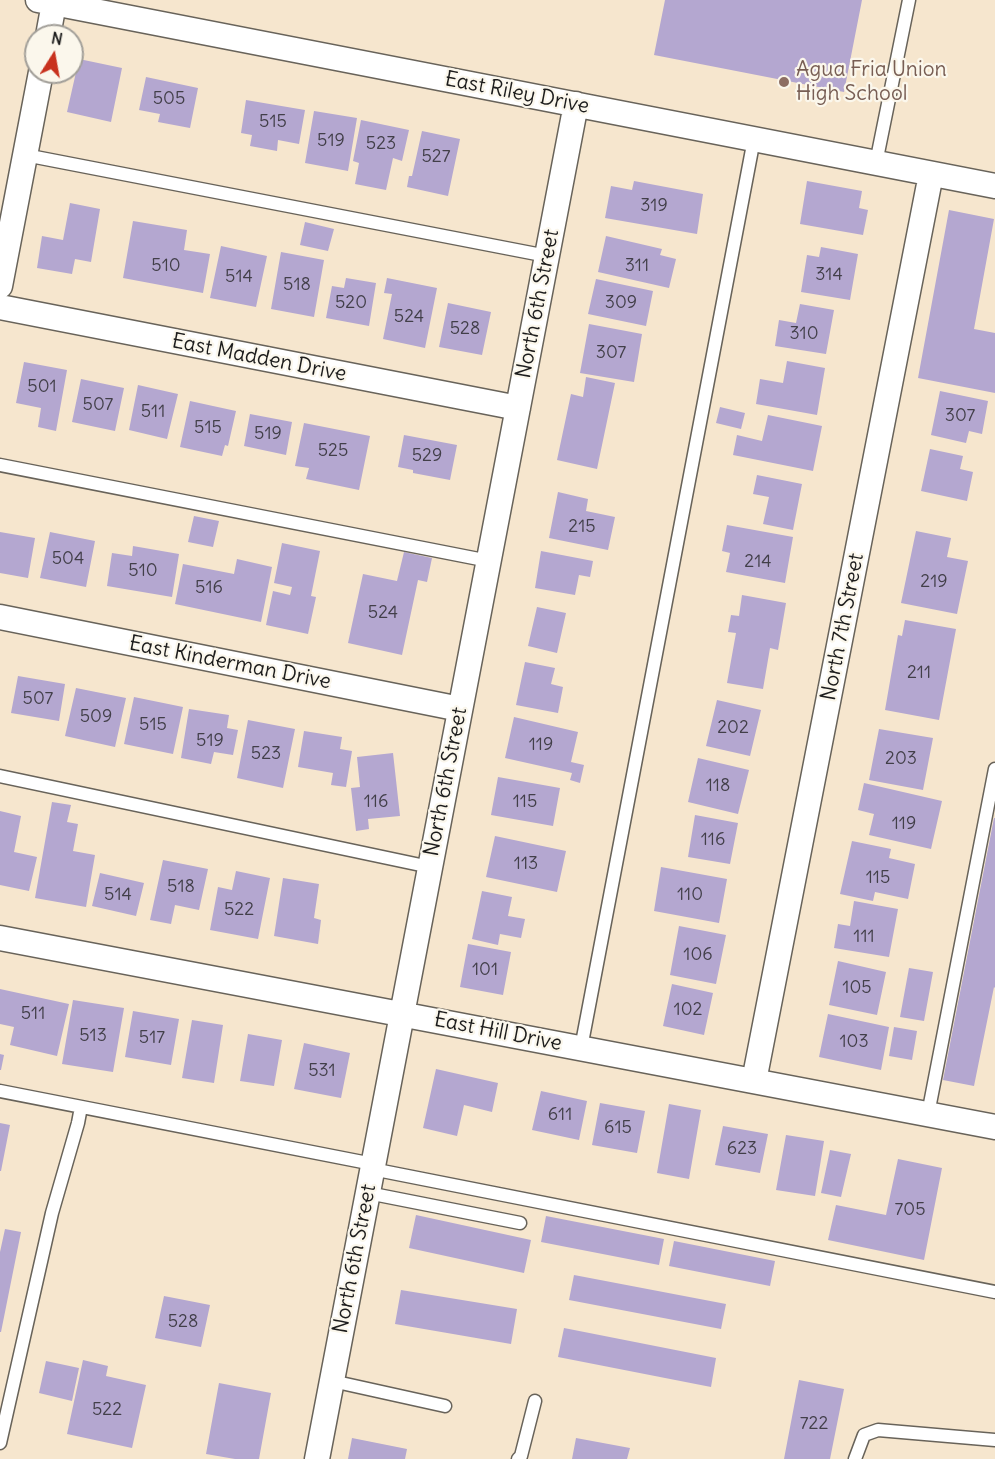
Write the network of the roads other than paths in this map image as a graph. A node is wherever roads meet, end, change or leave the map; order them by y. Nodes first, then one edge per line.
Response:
1 (909, 0) edge
2 (51, 1) edge
3 (49, 24) edge
4 (39, 84) edge
5 (576, 105) junction
6 (754, 139) junction
7 (25, 155) junction
8 (876, 163) junction
9 (931, 174) junction
10 (995, 186) edge
11 (547, 256) junction
12 (0, 286) edge
13 (0, 307) edge
14 (518, 408) junction
15 (0, 465) edge
16 (489, 561) junction
17 (0, 617) edge
18 (460, 709) junction
19 (995, 769) edge
20 (0, 776) edge
21 (430, 867) junction
22 (0, 938) edge
23 (402, 1013) junction
24 (581, 1048) junction
25 (754, 1081) junction
26 (0, 1091) edge
27 (81, 1107) junction
28 (928, 1114) junction
29 (995, 1126) edge
30 (373, 1166) junction
31 (368, 1193) junction
32 (520, 1223) dead end
33 (995, 1292) edge
34 (332, 1381) junction
35 (535, 1401) dead end
36 (445, 1406) dead end
37 (995, 1440) edge
38 (0, 1443) edge
39 (317, 1459) edge
40 (518, 1459) edge
41 (855, 1459) edge

1 - 8 lane
2 - 3 street
2 - 5 street, East Riley Drive
4 - 7 street
5 - 6 street, East Riley Drive
5 - 11 street, North 6th Street
6 - 8 street, East Riley Drive
6 - 24 lane
7 - 11 lane
7 - 12 street
8 - 9 street, East Riley Drive
9 - 10 street, East Riley Drive
9 - 25 street, North 7th Street
11 - 14 street, North 6th Street
13 - 14 street, East Madden Drive
14 - 16 street, North 6th Street
15 - 16 lane
16 - 18 street, North 6th Street
17 - 18 street, East Kinderman Drive
18 - 21 street, North 6th Street
19 - 28 lane
20 - 21 lane
21 - 23 street, North 6th Street
22 - 23 street, East Hill Drive
23 - 24 street, East Hill Drive
23 - 30 street, North 6th Street
24 - 25 street, East Hill Drive
25 - 28 street, East Hill Drive
26 - 27 lane
27 - 30 lane
27 - 38 lane
28 - 29 street, East Hill Drive
30 - 31 street, North 6th Street
30 - 33 lane
31 - 32 lane
31 - 34 street, North 6th Street
34 - 36 lane
34 - 39 street, North 6th Street
35 - 40 lane
37 - 41 lane

